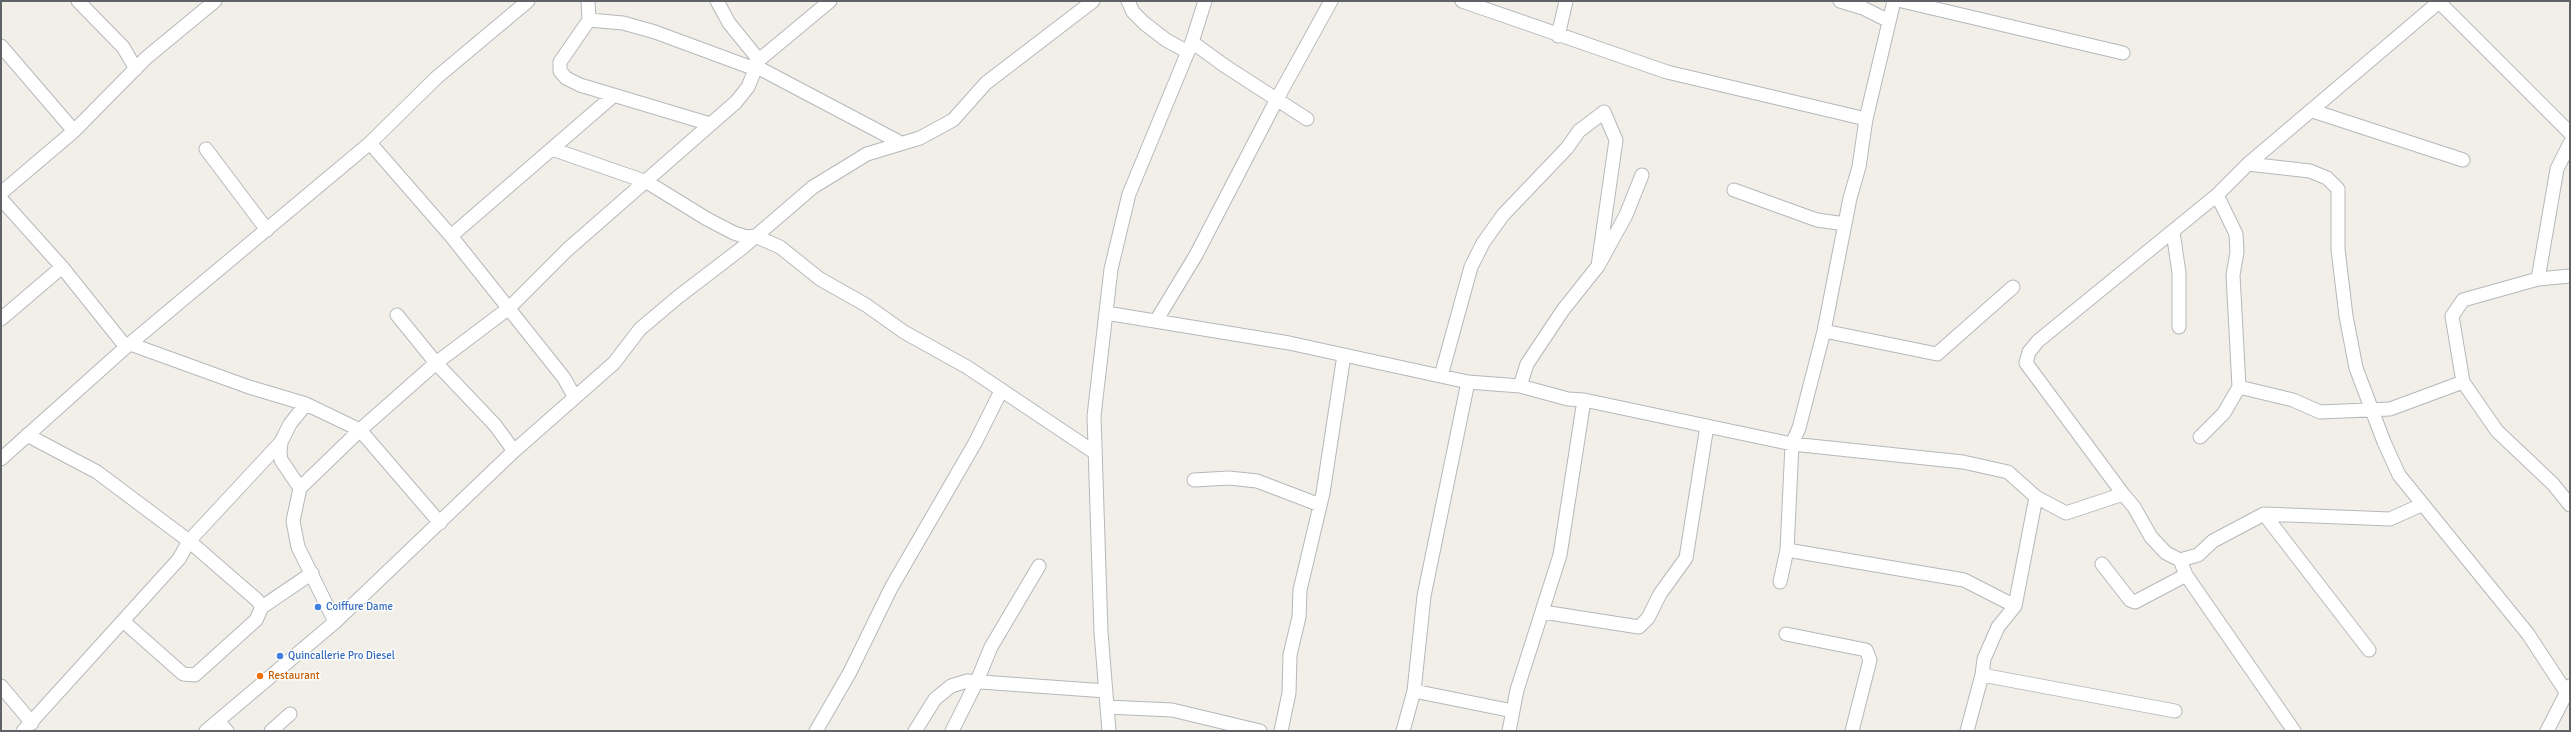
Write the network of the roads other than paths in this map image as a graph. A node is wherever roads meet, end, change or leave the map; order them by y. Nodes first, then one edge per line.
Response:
1 (78, 1) edge
2 (215, 1) edge
3 (528, 1) edge
4 (588, 1) edge
5 (717, 1) edge
6 (830, 1) edge
7 (1093, 1) edge
8 (1128, 1) edge
9 (1205, 1) edge
10 (1331, 1) edge
11 (1462, 1) edge
12 (1566, 1) edge
13 (1840, 1) edge
14 (1894, 1) edge
15 (1902, 1) edge
16 (2439, 1) edge
17 (589, 20) junction
18 (1889, 21) junction
19 (1558, 36) junction
20 (1, 46) edge
21 (1190, 47) junction
22 (2123, 53) dead end
23 (758, 63) junction
24 (136, 69) junction
25 (613, 96) junction
26 (1277, 99) junction
27 (2313, 111) junction
28 (1307, 119) dead end
29 (1866, 119) junction
30 (710, 124) junction
31 (74, 132) junction
32 (2570, 133) edge
33 (370, 143) junction
34 (901, 143) junction
35 (2570, 143) edge
36 (206, 149) dead end
37 (552, 149) junction
38 (2463, 160) dead end
39 (2248, 164) junction
40 (1642, 175) dead end
41 (647, 182) junction
42 (1734, 190) dead end
43 (1, 193) edge
44 (2217, 195) junction
45 (1, 199) edge
46 (1845, 224) junction
47 (267, 230) junction
48 (2173, 232) junction
49 (452, 236) junction
50 (755, 236) junction
51 (1598, 266) junction
52 (62, 267) junction
53 (2570, 276) edge
54 (2538, 279) junction
55 (2013, 287) dead end
56 (509, 308) junction
57 (1106, 313) junction
58 (397, 315) dead end
59 (1, 318) edge
60 (1156, 321) junction
61 (2179, 327) dead end
62 (1824, 331) junction
63 (128, 346) junction
64 (1344, 355) junction
65 (436, 363) junction
66 (1441, 376) junction
67 (1468, 382) junction
68 (2463, 382) junction
69 (1520, 386) junction
70 (2239, 387) junction
71 (1002, 391) junction
72 (574, 396) junction
73 (1584, 400) junction
74 (306, 404) junction
75 (2372, 410) junction
76 (1707, 426) junction
77 (360, 430) junction
78 (27, 435) junction
79 (2200, 437) dead end
80 (281, 442) junction
81 (1792, 444) junction
82 (514, 451) junction
83 (1094, 452) junction
84 (1, 459) edge
85 (1194, 480) dead end
86 (300, 488) junction
87 (2123, 494) junction
88 (2036, 497) junction
89 (2570, 504) edge
90 (1320, 505) junction
91 (2421, 505) junction
92 (2264, 514) junction
93 (440, 523) junction
94 (189, 541) junction
95 (1787, 550) junction
96 (2180, 560) junction
97 (2102, 564) dead end
98 (1038, 566) dead end
99 (312, 573) junction
100 (2186, 575) junction
101 (1780, 582) dead end
102 (2015, 606) junction
103 (262, 607) junction
104 (1543, 612) junction
105 (123, 621) junction
106 (335, 622) junction
107 (1786, 634) dead end
108 (2369, 650) dead end
109 (1982, 675) junction
110 (977, 681) junction
111 (1, 686) edge
112 (2568, 689) edge
113 (1106, 691) junction
114 (1414, 691) junction
115 (1107, 707) junction
116 (1513, 711) junction
117 (2175, 711) dead end
118 (290, 714) dead end
119 (218, 722) junction
120 (28, 727) edge
121 (206, 731) edge
122 (227, 731) edge
123 (271, 731) edge
124 (816, 731) edge
125 (915, 731) edge
126 (952, 731) edge
127 (1109, 731) edge
128 (1260, 731) edge
129 (1281, 731) edge
130 (1403, 731) edge
131 (1509, 731) edge
132 (1852, 731) edge
133 (1967, 731) edge
134 (2294, 731) edge
135 (2547, 731) edge

1 - 24 street
2 - 24 street
3 - 33 street
4 - 17 street
5 - 23 street
6 - 23 street
7 - 34 street
8 - 21 street
9 - 21 street
10 - 26 street
11 - 19 street
12 - 19 street
13 - 18 street
14 - 18 street
15 - 22 street
16 - 27 street
16 - 32 street
17 - 23 street
17 - 25 street
18 - 29 street
19 - 29 street
20 - 31 street
21 - 26 street
21 - 57 street
23 - 30 street
23 - 34 street
24 - 31 street
25 - 30 street
25 - 37 street
26 - 28 street
26 - 60 street
27 - 38 street
27 - 39 street
29 - 46 street
30 - 41 street
31 - 43 street
33 - 47 street
33 - 49 street
34 - 50 street
35 - 54 street
36 - 47 street
37 - 41 street
37 - 49 street
39 - 44 street
39 - 75 street
40 - 51 street
41 - 50 street
41 - 56 street
42 - 46 street
44 - 48 street
44 - 70 street
45 - 52 street
46 - 62 street
47 - 63 street
48 - 61 street
48 - 87 street
49 - 56 street
50 - 71 street
50 - 72 street
51 - 66 street
51 - 69 street
52 - 59 street
52 - 63 street
53 - 54 street
54 - 68 street
55 - 62 street
56 - 65 street
56 - 72 street
57 - 60 street
57 - 83 street
58 - 65 street
60 - 64 street
62 - 81 street
63 - 74 street
63 - 78 street
64 - 66 street
64 - 90 street
65 - 77 street
65 - 82 street
66 - 67 street
67 - 69 street
67 - 114 street
68 - 75 street
68 - 89 street
69 - 73 street
70 - 75 street
70 - 79 street
71 - 83 street
71 - 124 street
72 - 82 street
73 - 76 street
73 - 104 street
74 - 77 street
74 - 80 street
75 - 91 street
76 - 81 street
76 - 104 street
77 - 86 street
77 - 93 street
78 - 84 street
78 - 94 street
80 - 86 street
80 - 94 street
81 - 88 street
81 - 95 street
82 - 93 street
83 - 113 street
85 - 90 street
86 - 99 street
87 - 88 street
87 - 96 street
88 - 102 street
90 - 129 street
91 - 92 street
91 - 112 street
92 - 96 street
92 - 108 street
93 - 106 street
94 - 103 street
94 - 105 street
95 - 101 street
95 - 102 street
96 - 100 street
97 - 100 street
98 - 110 street
99 - 103 street
99 - 106 street
100 - 134 street
102 - 109 street
103 - 105 street
104 - 116 street
105 - 120 street
106 - 119 street
107 - 132 street
109 - 117 street
109 - 133 street
110 - 113 street
110 - 125 street
110 - 126 street
111 - 120 street
112 - 135 street
113 - 115 street
114 - 116 street
114 - 130 street
115 - 127 street
115 - 128 street
116 - 131 street
118 - 123 street
119 - 121 street
119 - 122 street

